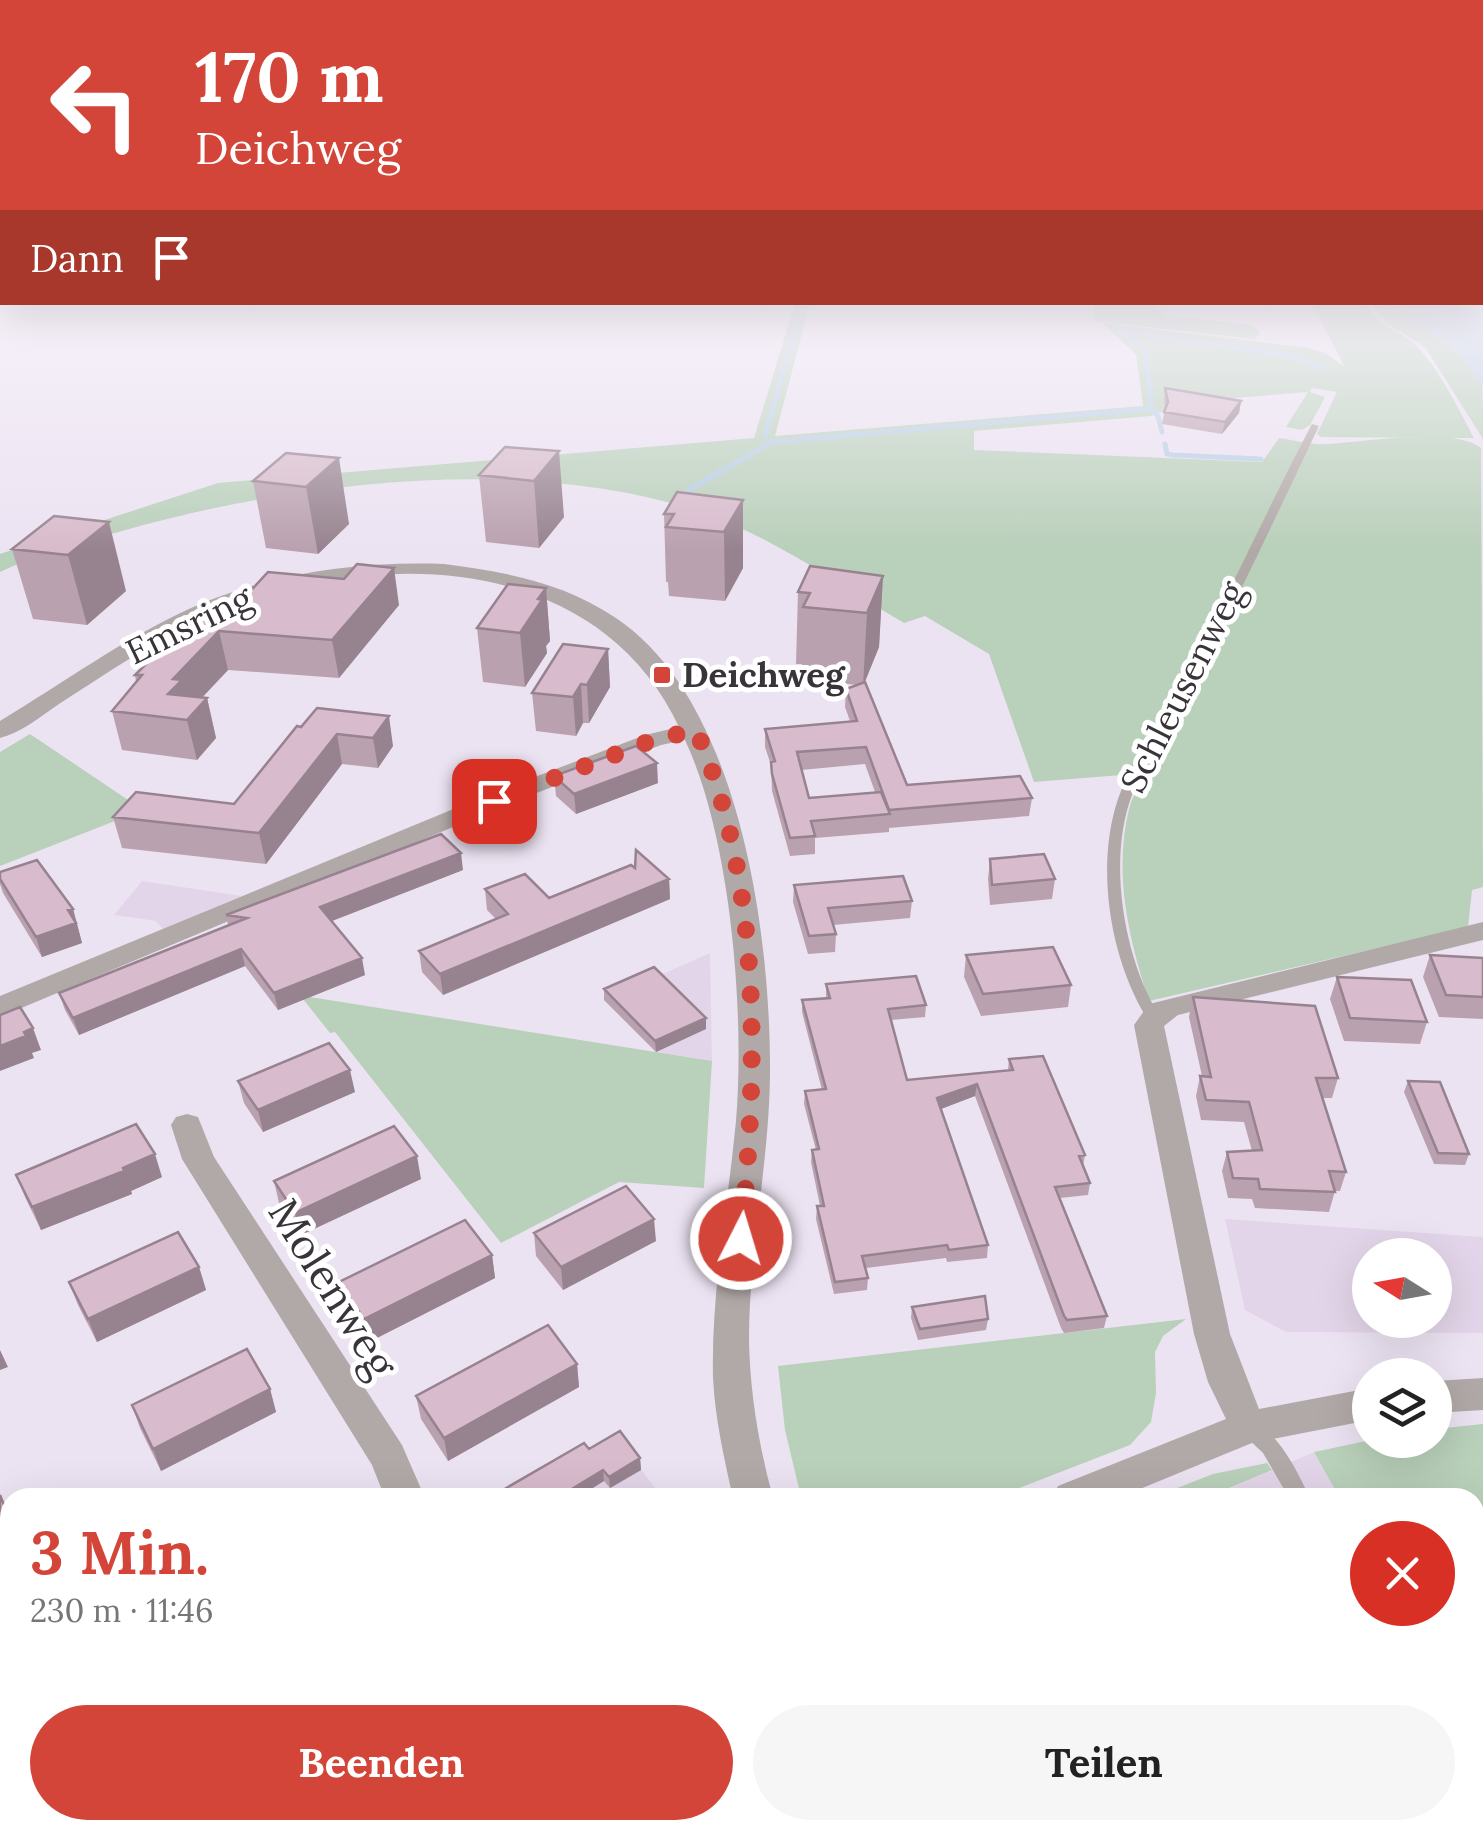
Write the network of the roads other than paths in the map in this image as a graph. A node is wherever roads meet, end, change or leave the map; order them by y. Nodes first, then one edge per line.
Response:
1 (1314, 426) dead end
2 (696, 730) junction
3 (0, 732) edge
4 (1483, 931) edge
5 (0, 1007) edge
6 (1153, 1017) junction
7 (187, 1125) dead end
8 (1483, 1394) edge
9 (1452, 1395) edge
10 (1352, 1408) edge
11 (1250, 1428) junction
12 (402, 1488) edge
13 (750, 1488) edge
14 (1097, 1488) edge
15 (1294, 1488) edge

1 - 6 lane, Schleusenweg
2 - 3 street, Emsring
2 - 5 street
2 - 13 street, Emsring
4 - 6 street
6 - 11 street, Schleusenweg
7 - 12 street, Molenweg
8 - 9 street
10 - 11 street
11 - 14 street
11 - 15 lane

